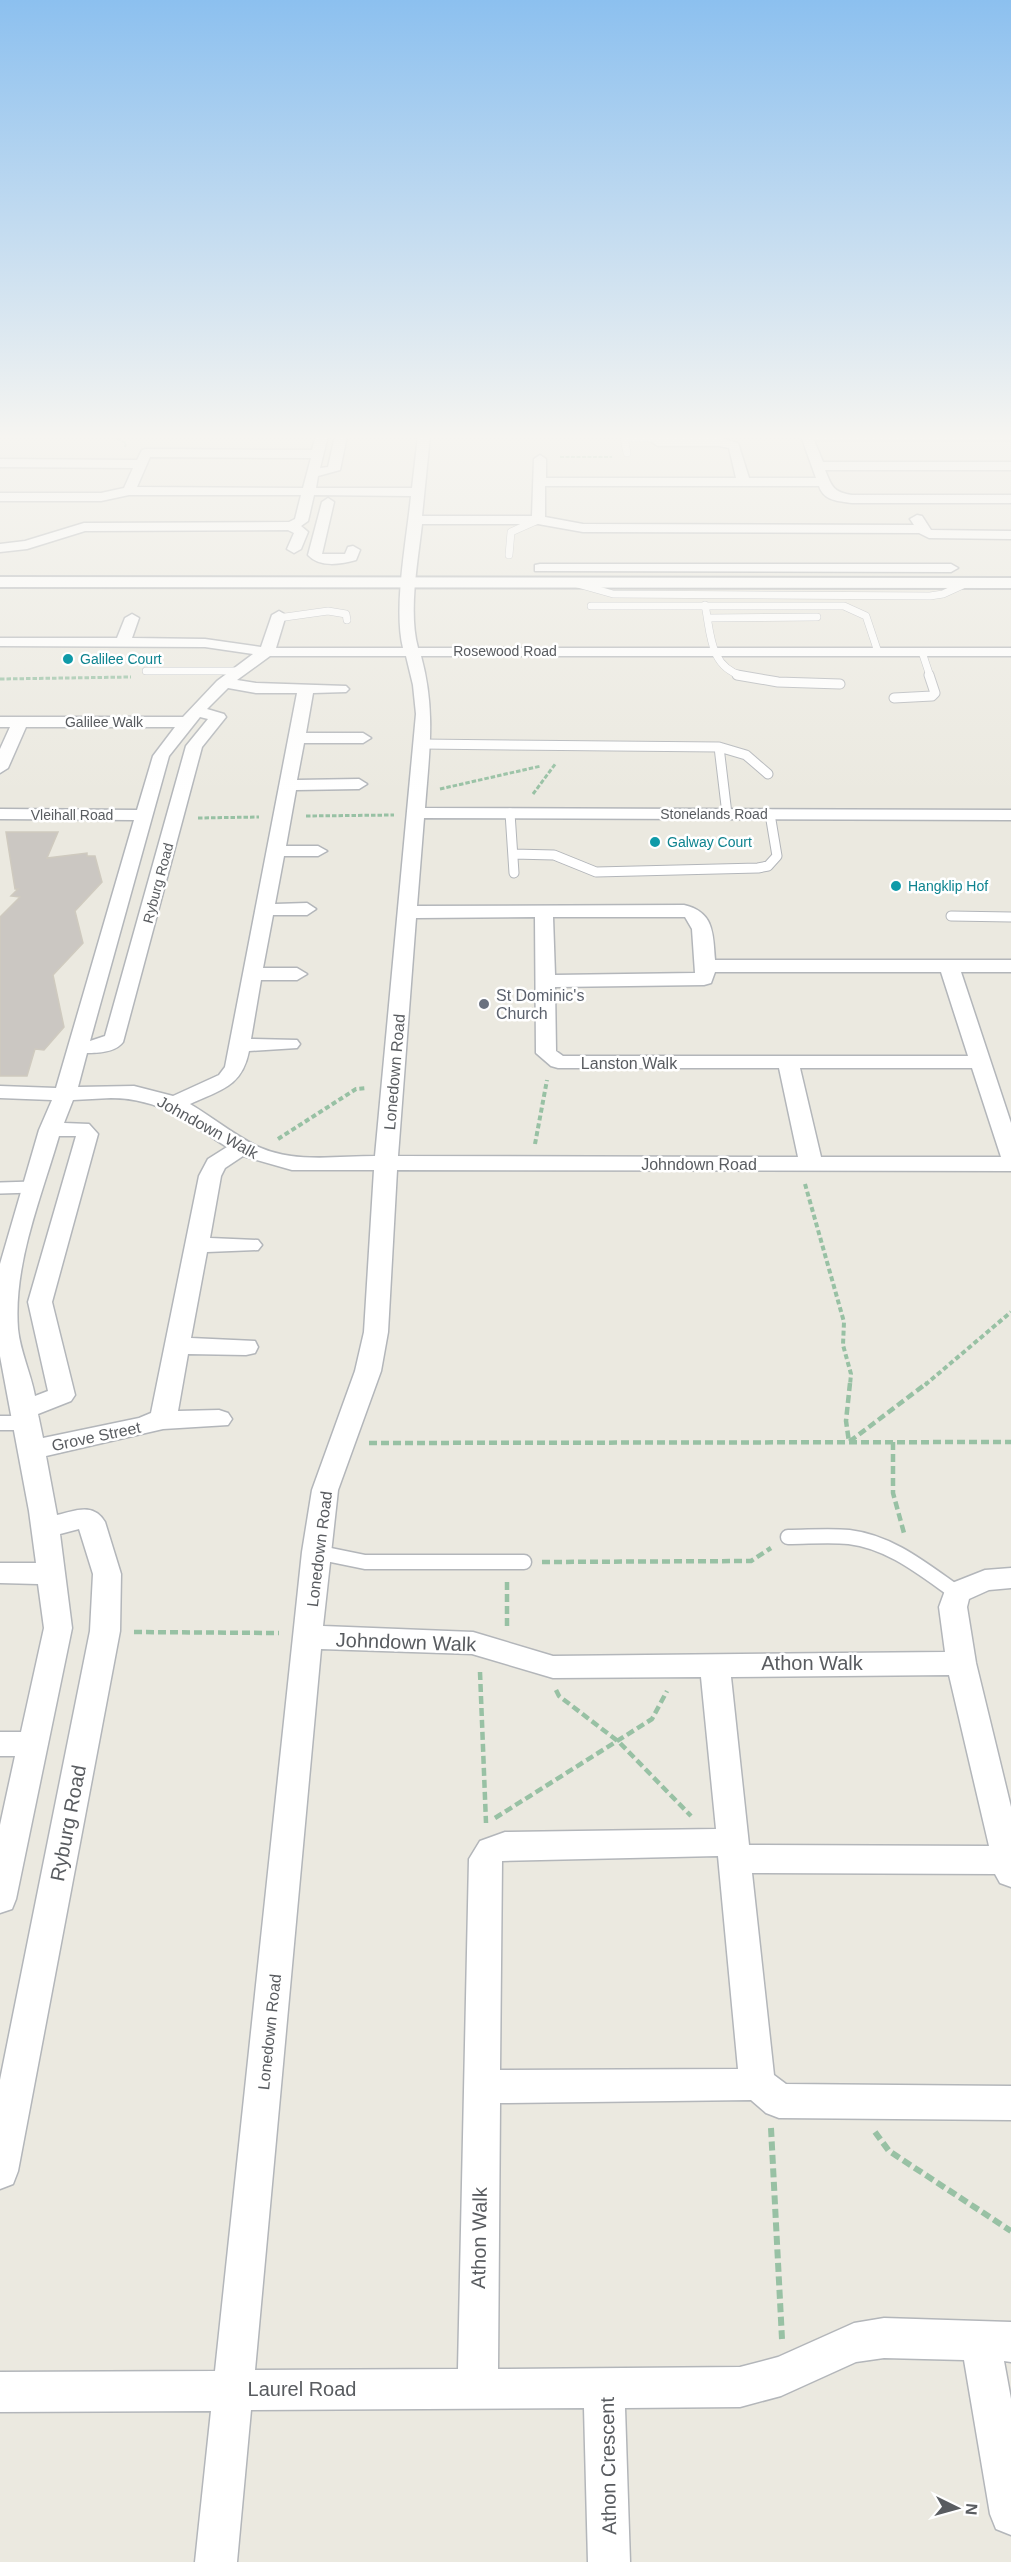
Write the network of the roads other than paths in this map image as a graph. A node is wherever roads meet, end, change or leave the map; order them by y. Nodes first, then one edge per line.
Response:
1 (315, 556) edge
2 (351, 556) edge
3 (412, 556) edge
4 (540, 568) dead end
5 (951, 568) dead end
6 (633, 575) junction
7 (0, 582) edge
8 (409, 582) junction
9 (571, 582) junction
10 (967, 582) junction
11 (1011, 583) edge
12 (705, 605) junction
13 (591, 606) dead end
14 (279, 616) joint
15 (817, 617) dead end
16 (132, 618) dead end
17 (708, 618) junction
18 (347, 621) dead end
19 (0, 642) edge
20 (123, 642) junction
21 (411, 651) junction
22 (716, 651) junction
23 (267, 652) junction
24 (878, 652) junction
25 (922, 652) junction
26 (1011, 652) edge
27 (146, 671) road end
28 (231, 677) junction
29 (840, 684) dead end
30 (306, 689) junction
31 (341, 689) dead end
32 (894, 698) dead end
33 (192, 716) junction
34 (0, 722) edge
35 (20, 722) junction
36 (297, 738) junction
37 (363, 738) dead end
38 (421, 744) junction
39 (719, 747) junction
40 (0, 768) edge
41 (768, 774) dead end
42 (359, 784) dead end
43 (289, 785) junction
44 (417, 804) junction
45 (510, 813) junction
46 (0, 814) edge
47 (727, 814) junction
48 (770, 814) junction
49 (143, 815) junction
50 (1011, 815) edge
51 (276, 851) junction
52 (318, 851) dead end
53 (513, 854) junction
54 (514, 873) dead end
55 (308, 909) dead end
56 (266, 910) junction
57 (408, 912) junction
58 (544, 912) junction
59 (951, 916) dead end
60 (1011, 917) edge
61 (706, 966) junction
62 (949, 966) junction
63 (1011, 966) edge
64 (254, 974) junction
65 (297, 974) dead end
66 (546, 981) junction
67 (290, 1044) dead end
68 (241, 1045) junction
69 (78, 1047) junction
70 (788, 1062) junction
71 (980, 1062) junction
72 (0, 1092) edge
73 (65, 1094) junction
74 (172, 1105) junction
75 (50, 1130) junction
76 (240, 1148) junction
77 (1011, 1156) edge
78 (386, 1163) junction
79 (805, 1164) junction
80 (1011, 1164) edge
81 (33, 1187) junction
82 (0, 1188) edge
83 (195, 1245) junction
84 (250, 1245) dead end
85 (7, 1248) edge
86 (176, 1346) junction
87 (246, 1347) dead end
88 (7, 1359) edge
89 (26, 1417) junction
90 (219, 1419) dead end
91 (160, 1420) junction
92 (0, 1423) edge
93 (31, 1450) junction
94 (46, 1528) junction
95 (788, 1536) road end
96 (316, 1552) junction
97 (524, 1562) road end
98 (0, 1573) edge
99 (52, 1574) junction
100 (1011, 1578) edge
101 (957, 1593) junction
102 (309, 1637) junction
103 (961, 1663) junction
104 (715, 1664) junction
105 (0, 1744) edge
106 (33, 1744) junction
107 (9, 1815) edge
108 (722, 1848) junction
109 (1009, 1868) edge
110 (0, 1899) edge
111 (481, 2087) junction
112 (768, 2092) junction
113 (1011, 2103) edge
114 (0, 2171) edge
115 (996, 2342) edge
116 (478, 2388) junction
117 (604, 2389) junction
118 (233, 2390) junction
119 (0, 2392) edge
120 (1011, 2514) edge
121 (216, 2562) edge
122 (609, 2562) edge

1 - 2 street
3 - 8 street, Lonedown Road
4 - 6 street
5 - 6 street
6 - 9 street
6 - 10 street
7 - 8 street
8 - 9 street
8 - 21 street, Lonedown Road
9 - 10 lane
10 - 11 street
12 - 13 lane
12 - 17 lane
12 - 24 lane
14 - 18 lane
14 - 23 street
15 - 17 lane
16 - 20 street
17 - 22 lane
19 - 20 street, Rosewood Road
20 - 23 street, Rosewood Road
21 - 22 street, Rosewood Road
21 - 23 street, Rosewood Road
21 - 38 street, Lonedown Road
22 - 24 street, Rosewood Road
22 - 29 lane
23 - 28 street, Ryburg Road
24 - 25 street, Rosewood Road
25 - 26 street, Rosewood Road
25 - 32 lane
27 - 28 lane
28 - 30 street
28 - 33 street, Ryburg Road
30 - 31 street
30 - 36 street
33 - 35 street, Galilee Walk
33 - 49 street, Ryburg Road
33 - 69 street, Ryburg Road
34 - 35 street, Galilee Walk
35 - 40 street
36 - 37 street
36 - 43 street
38 - 39 lane
38 - 44 street, Lonedown Road
39 - 41 lane
39 - 47 lane
42 - 43 street
43 - 51 street
44 - 45 street, Stonelands Road
44 - 57 street, Lonedown Road
45 - 47 street, Stonelands Road
45 - 53 lane
46 - 49 street, Vleihall Road
47 - 48 street, Stonelands Road
48 - 50 street, Stonelands Road
48 - 53 lane
49 - 69 street, Ryburg Road
51 - 52 street
51 - 56 street
53 - 54 lane
55 - 56 street
56 - 64 street
57 - 58 street
57 - 78 street, Lonedown Road
58 - 61 street
58 - 66 street
59 - 60 lane
61 - 62 street
61 - 66 street
62 - 63 street
62 - 71 street
64 - 65 street
64 - 68 street
66 - 70 street, Lanston Walk
67 - 68 street
68 - 74 street
69 - 73 street, Ryburg Road
70 - 71 street, Lanston Walk
70 - 79 street
71 - 77 street
72 - 73 street, Johndown Walk
73 - 74 street, Johndown Walk
73 - 75 street, Ryburg Road
74 - 76 street, Johndown Walk
75 - 81 street, Ryburg Road
75 - 89 street
76 - 78 street, Johndown Walk
76 - 83 street, Grove Street
78 - 79 street, Johndown Road
78 - 96 street, Lonedown Road
79 - 80 street, Johndown Road
81 - 82 lane
81 - 85 street, Ryburg Road
83 - 84 street
83 - 86 street, Grove Street
85 - 88 street, Ryburg Road
86 - 87 street
86 - 91 street, Grove Street
88 - 89 street, Ryburg Road
89 - 92 lane
89 - 93 street, Ryburg Road
90 - 91 street, Grove Street
91 - 93 street, Grove Street
93 - 94 street, Ryburg Road
94 - 99 street, Ryburg Road
94 - 114 street, Ryburg Road
95 - 101 lane
96 - 97 lane
96 - 102 street, Lonedown Road
98 - 99 street
99 - 106 street, Ryburg Road
100 - 101 street
101 - 103 street
102 - 104 street, Johndown Walk
102 - 118 street, Lonedown Road
103 - 104 street, Athon Walk
103 - 109 street
104 - 108 street
105 - 106 street
106 - 107 street, Ryburg Road
107 - 110 street, Ryburg Road
108 - 109 street
108 - 111 street, Athon Walk
108 - 112 street
111 - 112 street
111 - 116 street, Athon Walk
112 - 113 street
115 - 117 street, Athon Crescent
115 - 120 street, Athon Crescent
116 - 117 street, Laurel Road
116 - 118 street, Laurel Road
117 - 122 street, Athon Crescent
118 - 119 street, Laurel Road
118 - 121 street, Lonedown Road

